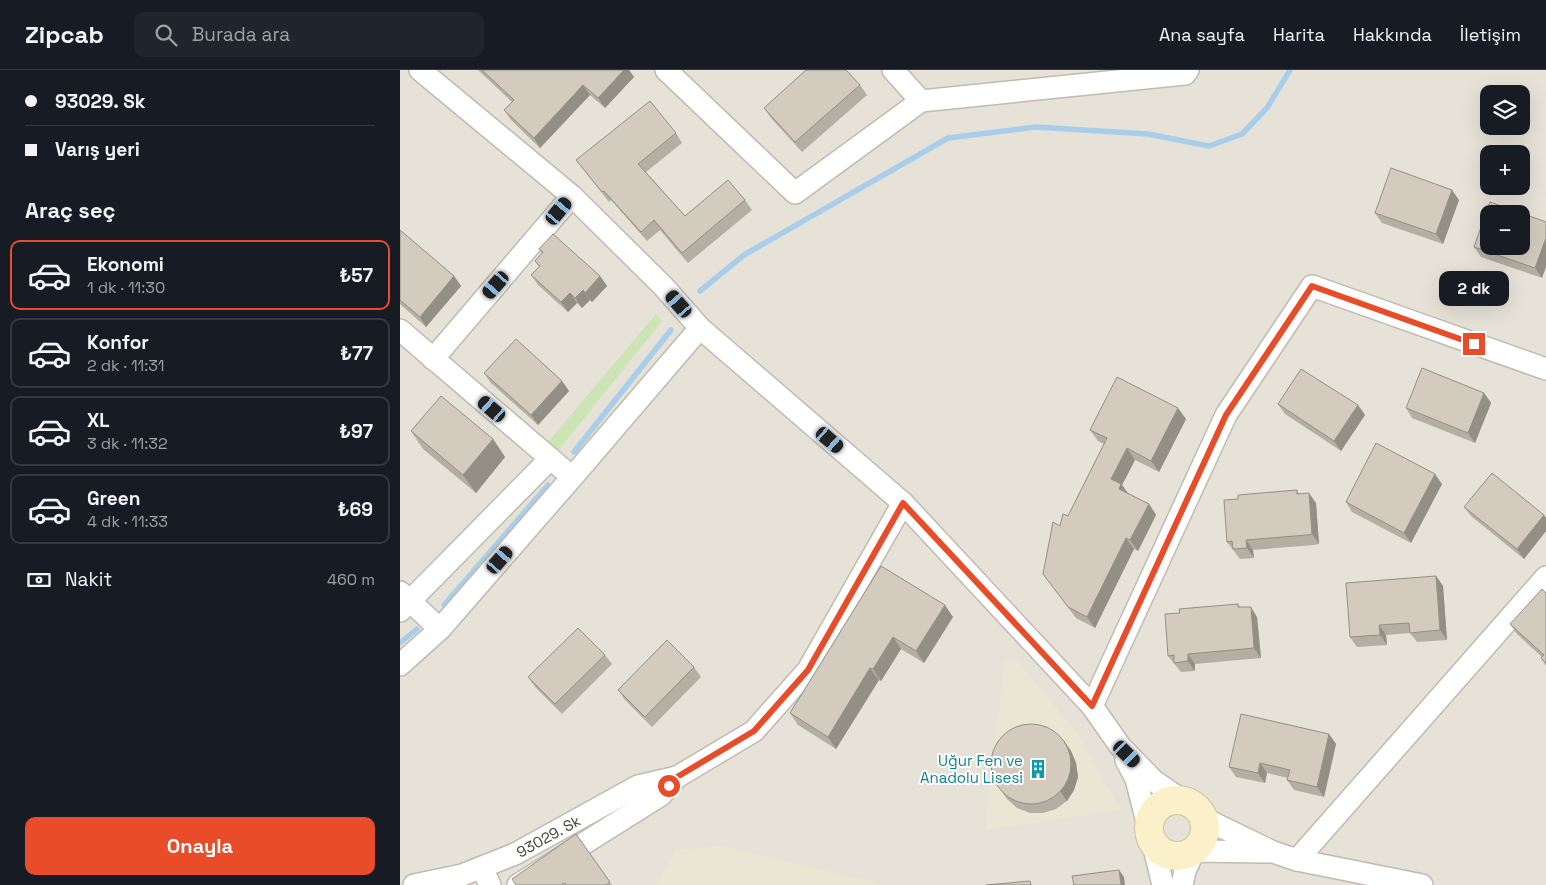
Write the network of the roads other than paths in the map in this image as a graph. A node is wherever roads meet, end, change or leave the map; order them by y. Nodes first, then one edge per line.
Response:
1 (420, 70) edge
2 (666, 70) edge
3 (893, 70) edge
4 (1188, 70) edge
5 (921, 101) junction
6 (572, 196) junction
7 (700, 328) junction
8 (400, 330) edge
9 (433, 359) junction
10 (1546, 369) edge
11 (550, 459) junction
12 (572, 477) junction
13 (903, 503) junction
14 (1546, 577) edge
15 (404, 601) edge
16 (440, 629) junction
17 (400, 665) edge
18 (1092, 706) junction
19 (1120, 746) junction
20 (677, 777) junction
21 (1183, 801) junction
22 (1203, 818) junction
23 (1151, 835) junction
24 (1194, 851) junction
25 (1273, 852) junction
26 (1297, 860) junction
27 (486, 876) edge
28 (414, 885) edge
29 (518, 885) edge
30 (1163, 885) edge
31 (1182, 885) edge
32 (1422, 885) edge

1 - 6 street
2 - 5 street
3 - 5 street
4 - 5 street
6 - 7 street
6 - 9 street
7 - 12 street
7 - 13 street
8 - 9 street
9 - 11 street
10 - 18 street
11 - 12 street
11 - 15 street
12 - 16 street
13 - 18 street
13 - 20 street, 93029. Sk
14 - 26 street
15 - 16 street
16 - 17 street
18 - 19 street
19 - 21 street
19 - 23 street
20 - 27 street, 93029. Sk
20 - 29 street, 93029. Sk
21 - 22 street
21 - 23 street
22 - 24 street
22 - 25 street
23 - 24 street
23 - 30 street
24 - 25 street
24 - 31 street
25 - 26 street
26 - 32 street
27 - 28 street, 93029. Sk

